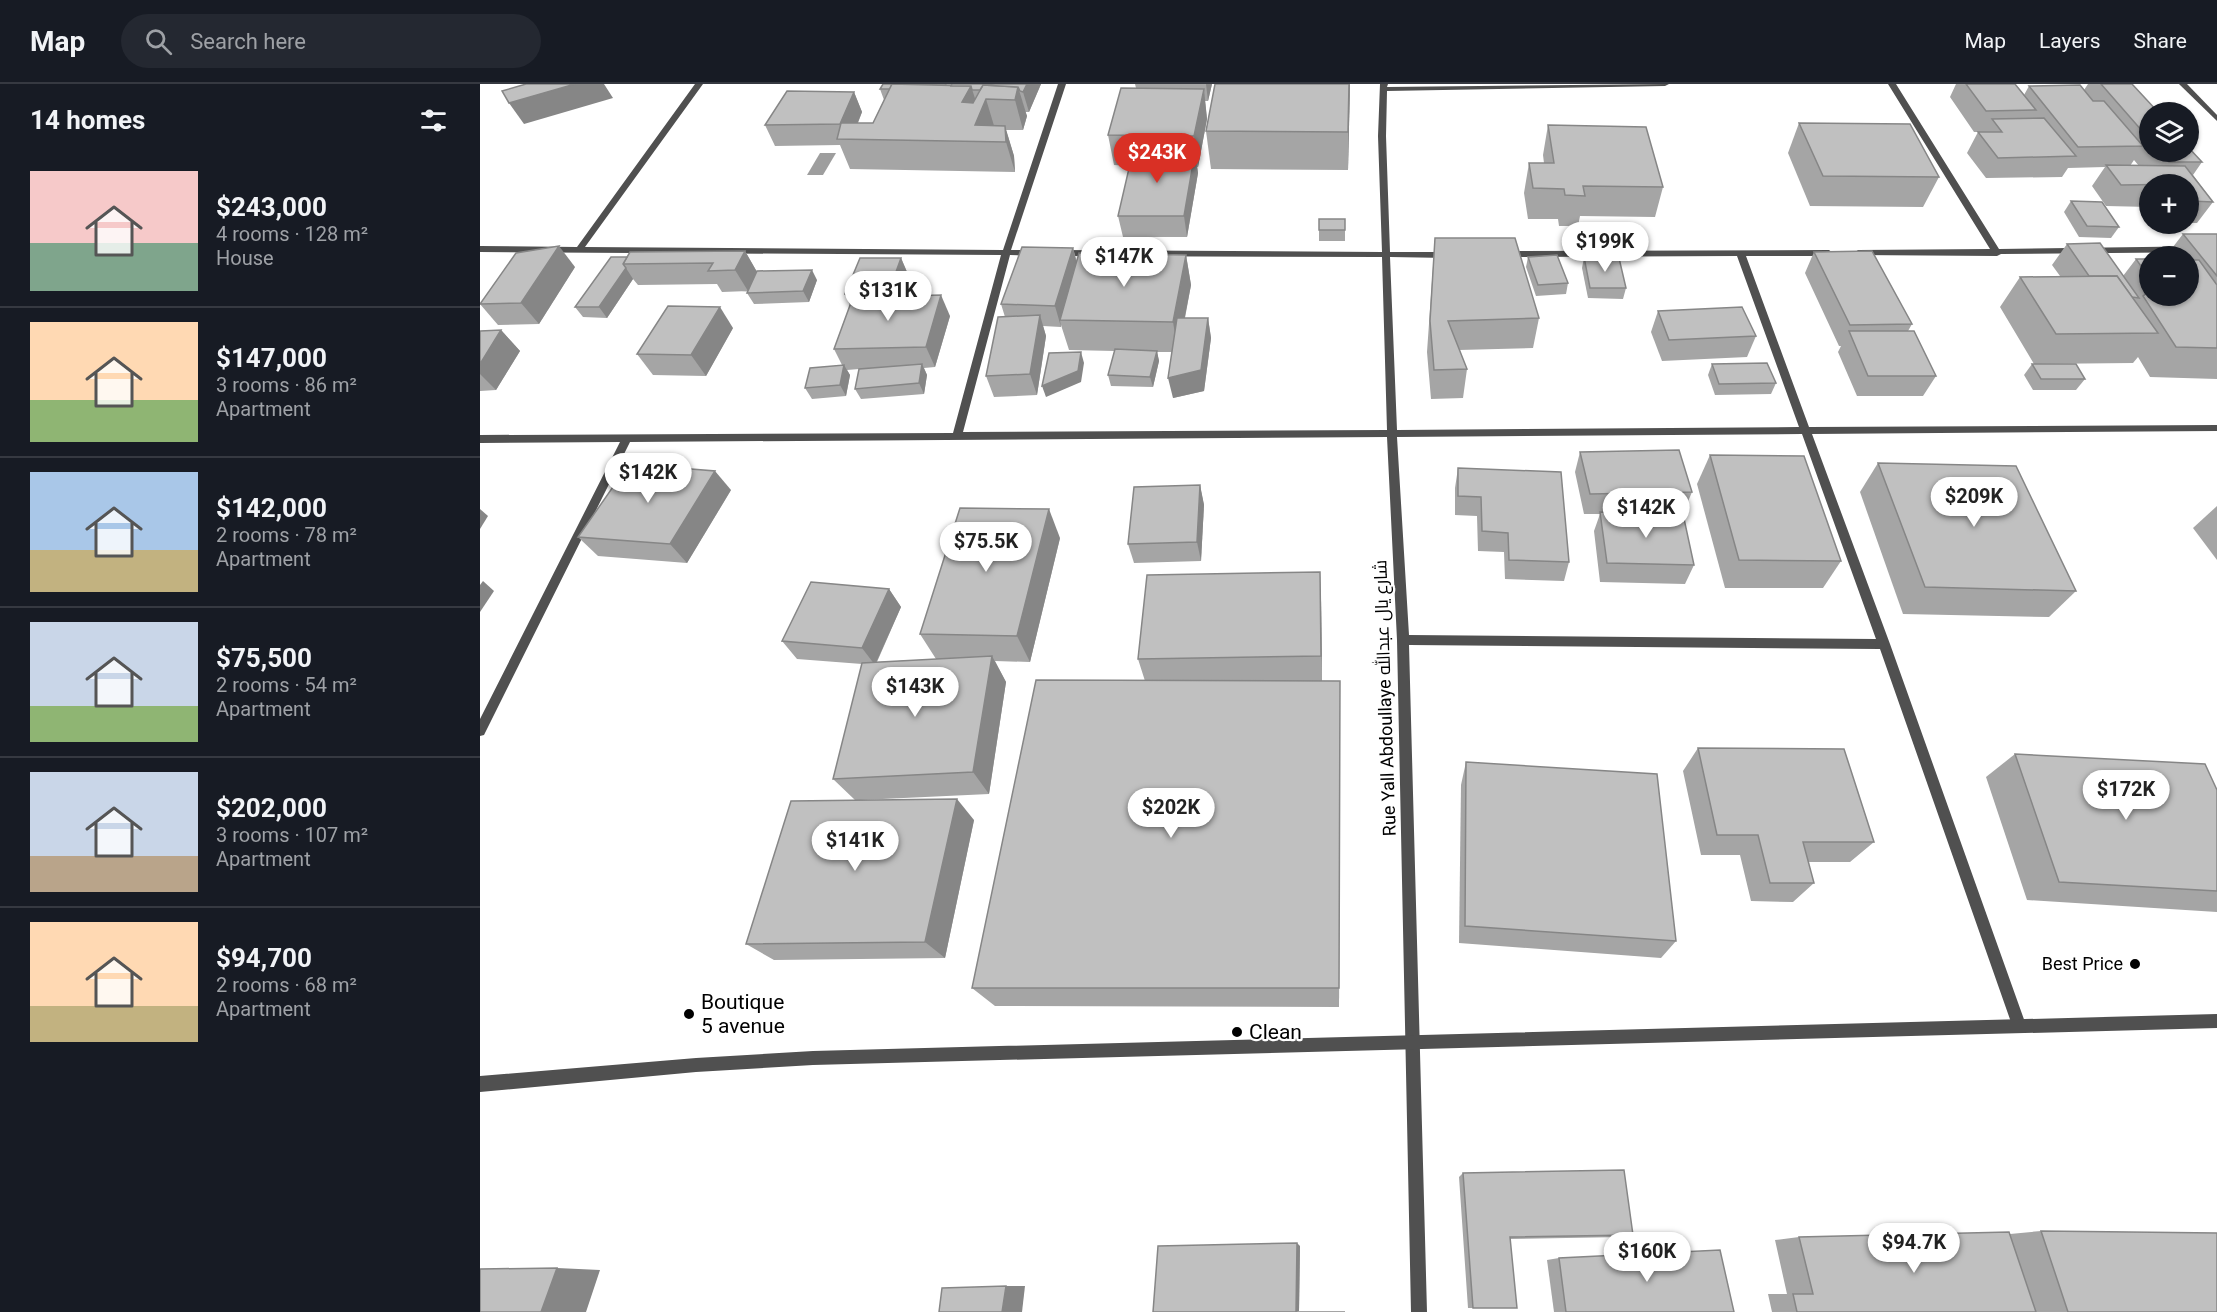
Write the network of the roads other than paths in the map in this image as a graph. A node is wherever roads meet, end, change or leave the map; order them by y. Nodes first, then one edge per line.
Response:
1 (699, 84) edge
2 (1062, 84) edge
3 (1665, 84) edge
4 (1892, 84) edge
5 (2183, 84) edge
6 (1384, 86) edge
7 (2217, 119) edge
8 (480, 249) edge
9 (2217, 249) edge
10 (579, 250) junction
11 (1740, 252) junction
12 (1006, 253) junction
13 (1041, 253) edge
14 (1053, 253) edge
15 (1835, 253) edge
16 (1847, 253) edge
17 (1996, 253) junction
18 (1457, 255) edge
19 (1492, 255) edge
20 (1386, 256) junction
21 (2217, 428) edge
22 (1806, 430) junction
23 (1392, 433) junction
24 (957, 436) junction
25 (627, 438) junction
26 (480, 439) edge
27 (1402, 640) junction
28 (1884, 644) junction
29 (497, 698) junction
30 (480, 709) edge
31 (480, 731) edge
32 (2217, 1021) edge
33 (2019, 1025) junction
34 (1412, 1043) junction
35 (480, 1084) edge
36 (1419, 1312) edge

1 - 10 street
2 - 12 street
3 - 6 street
4 - 17 street
5 - 7 street
6 - 20 street, Rue Yall Abdoullaye شارع يال عبدالله
8 - 10 street
9 - 17 street
10 - 12 street
11 - 15 street
11 - 19 street
11 - 22 street
12 - 13 street
12 - 24 street
14 - 20 street
16 - 17 street
18 - 20 street
20 - 23 street, Rue Yall Abdoullaye شارع يال عبدالله
21 - 22 street
22 - 23 street
22 - 28 street
23 - 24 street
23 - 27 street, Rue Yall Abdoullaye شارع يال عبدالله
24 - 25 street
25 - 26 street
25 - 29 street
27 - 28 street
27 - 34 street, Rue Yall Abdoullaye شارع يال عبدالله
28 - 33 street
29 - 30 street
29 - 31 street
32 - 33 street
33 - 34 street
34 - 35 street
34 - 36 street, Rue Yall Abdoullaye شارع يال عبدالله

